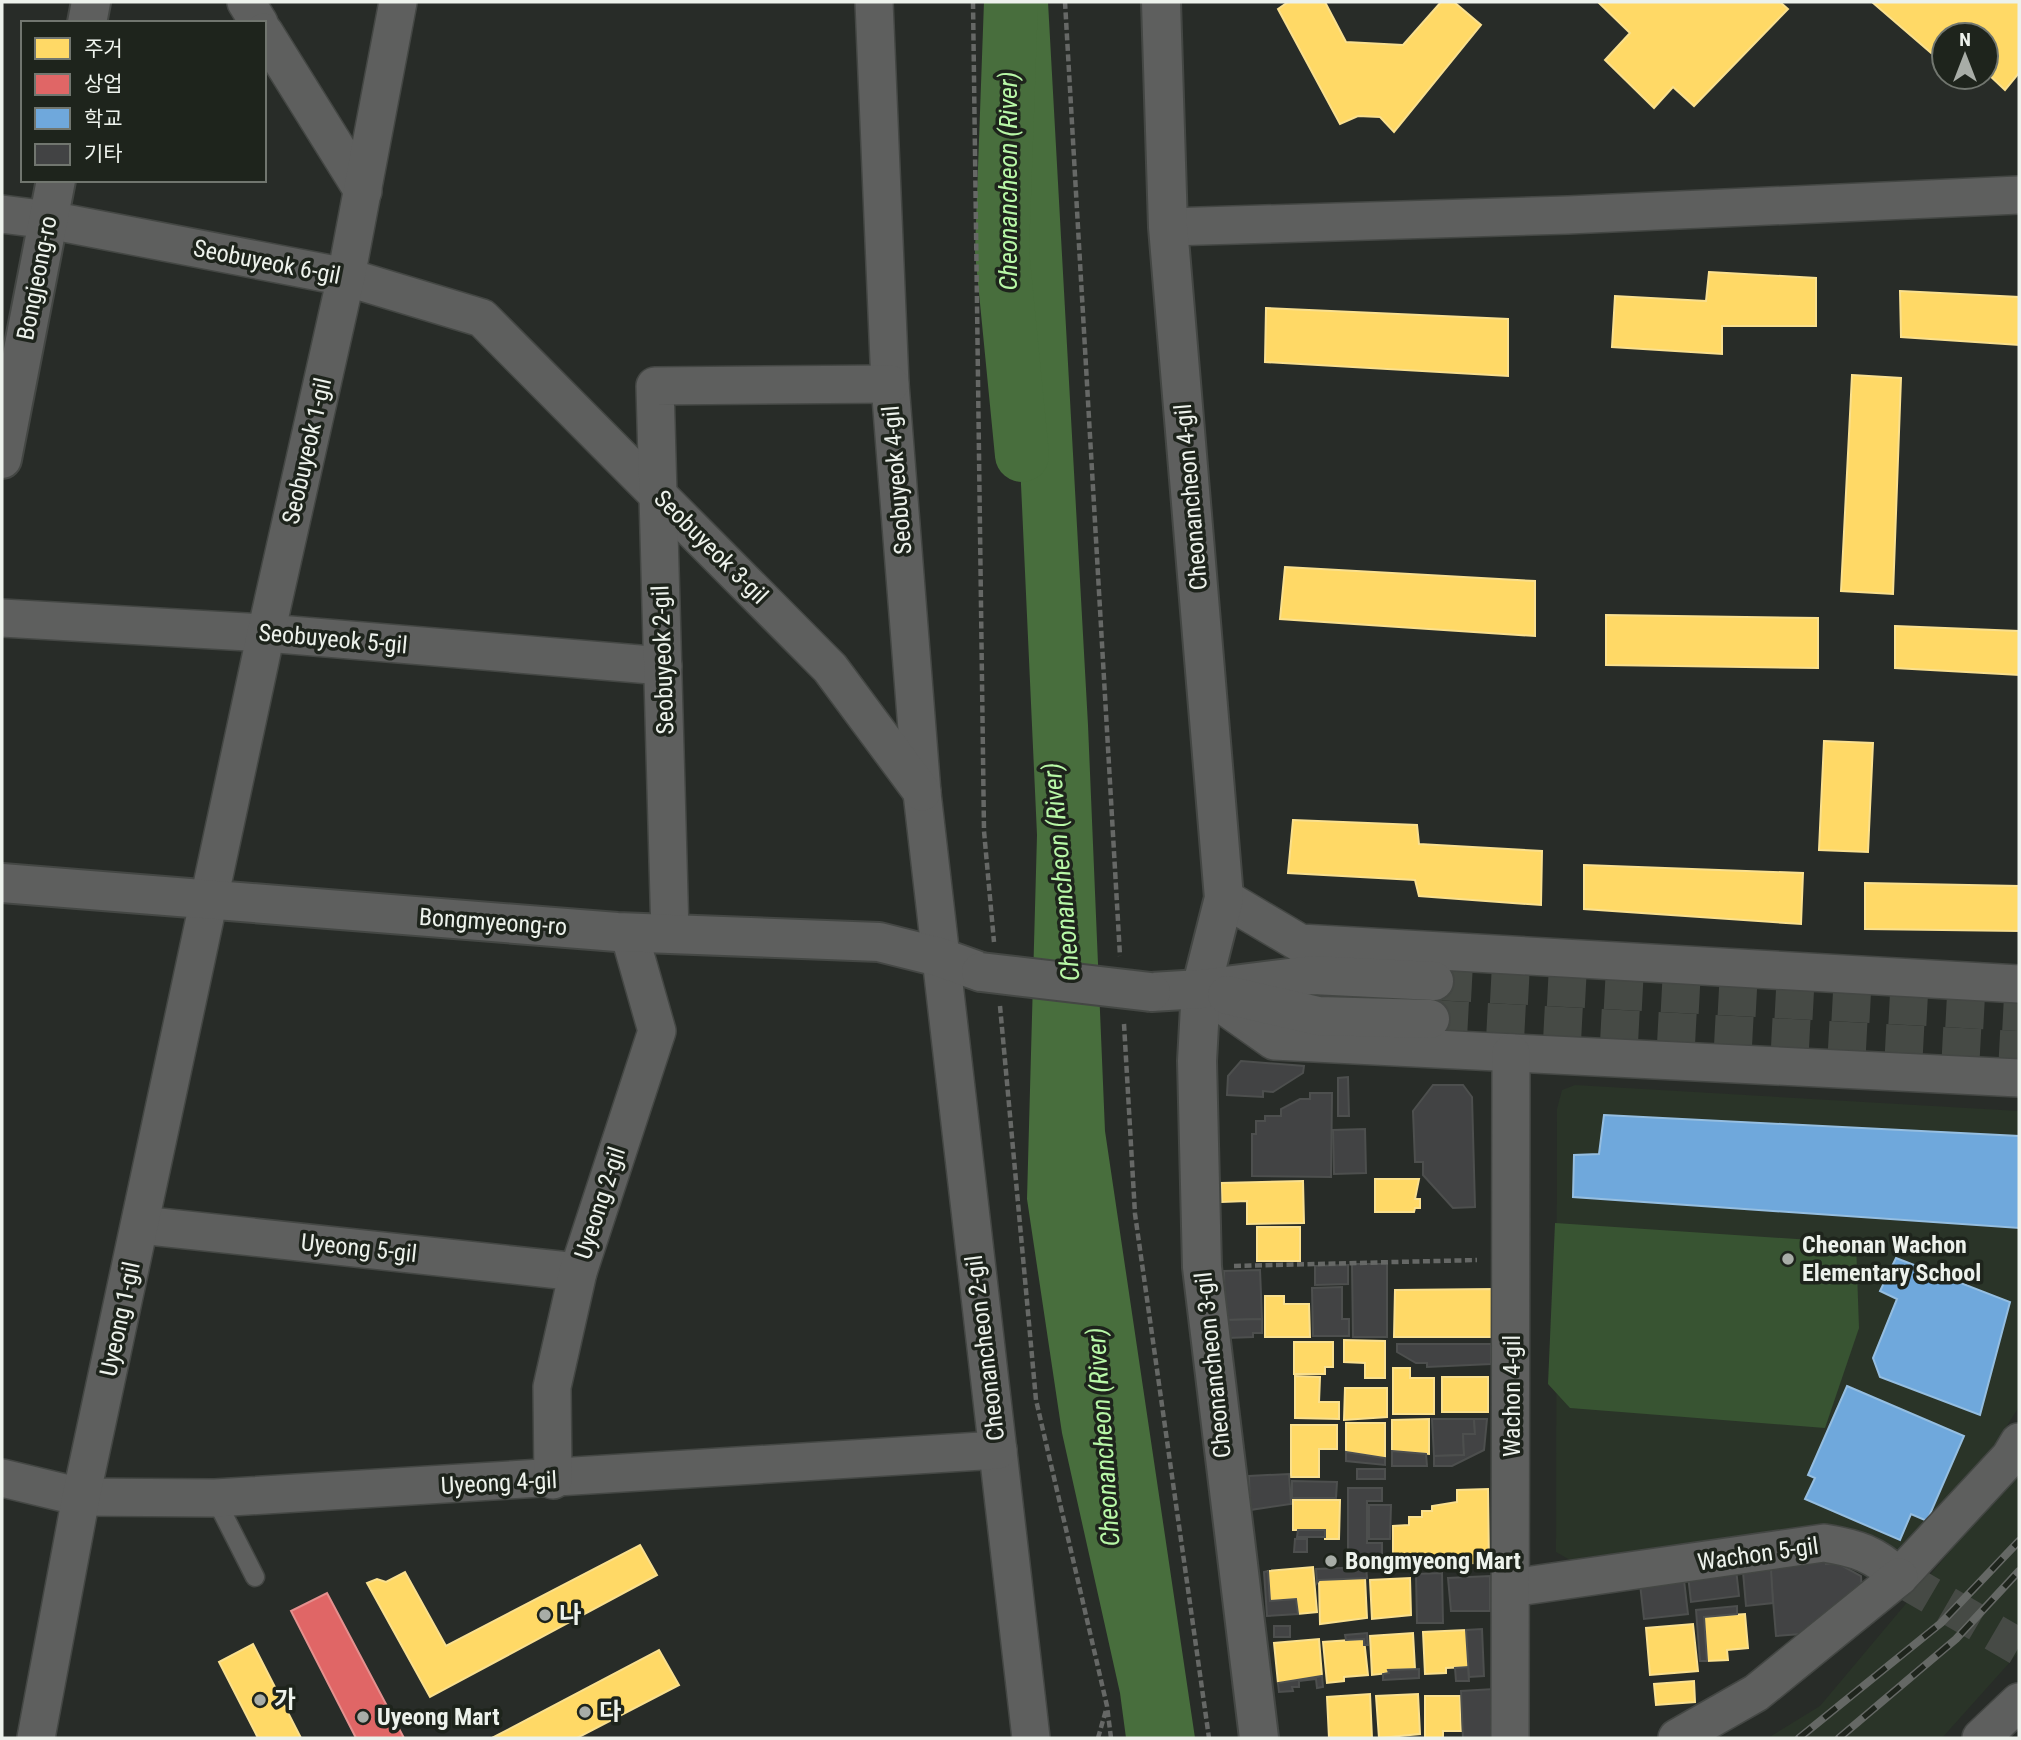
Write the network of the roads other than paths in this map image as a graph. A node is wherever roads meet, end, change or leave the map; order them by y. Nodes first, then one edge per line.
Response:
1 (91, 2) edge
2 (246, 2) edge
3 (398, 2) edge
4 (874, 2) edge
5 (1161, 2) edge
6 (87, 21) edge
7 (258, 21) edge
8 (266, 35) edge
9 (56, 182) edge
10 (363, 191) junction
11 (2019, 195) edge
12 (2, 214) edge
13 (48, 220) junction
14 (1168, 227) junction
15 (346, 277) junction
16 (482, 317) joint
17 (890, 384) junction
18 (2, 459) edge
19 (658, 493) junction
20 (2, 618) edge
21 (266, 633) junction
22 (663, 666) junction
23 (922, 793) junction
24 (2, 883) edge
25 (1224, 898) junction
26 (211, 900) junction
27 (629, 933) junction
28 (670, 934) junction
29 (939, 957) junction
30 (1434, 981) tunnel mouth
31 (2019, 984) edge
32 (1201, 989) junction
33 (1430, 1019) tunnel mouth
34 (1511, 1053) junction
35 (2019, 1078) edge
36 (140, 1225) junction
37 (578, 1272) junction
38 (2019, 1442) edge
39 (998, 1450) junction
40 (2, 1478) edge
41 (553, 1480) junction
42 (81, 1497) junction
43 (215, 1498) junction
44 (255, 1577) dead end
45 (1899, 1577) junction
46 (1511, 1588) junction
47 (2019, 1702) edge
48 (36, 1738) edge
49 (1031, 1738) edge
50 (1259, 1738) edge
51 (1510, 1738) edge
52 (1677, 1738) edge
53 (1981, 1738) edge

1 - 6 street
2 - 7 street
3 - 10 street, Seobuyeok 1-gil
4 - 17 street, Seobuyeok 4-gil
5 - 14 street, Cheonancheon 4-gil
8 - 10 street
9 - 13 street, Bongjeong-ro
10 - 15 street, Seobuyeok 1-gil
11 - 14 street
12 - 13 street, Seobuyeok 6-gil
13 - 15 street, Seobuyeok 6-gil
13 - 18 street, Bongjeong-ro
14 - 25 street, Cheonancheon 4-gil
15 - 16 street, Seobuyeok 6-gil
15 - 21 street, Seobuyeok 1-gil
16 - 19 street, Seobuyeok 3-gil
17 - 19 street, Seobuyeok 2-gil
17 - 23 street, Seobuyeok 4-gil
19 - 22 street, Seobuyeok 2-gil
19 - 23 street, Seobuyeok 3-gil
20 - 21 street, Seobuyeok 5-gil
21 - 22 street, Seobuyeok 5-gil
21 - 26 street, Seobuyeok 1-gil
22 - 28 street, Seobuyeok 2-gil
23 - 29 street, Seobuyeok 4-gil
24 - 26 street, Bongmyeong-ro
25 - 31 street
25 - 32 street, Cheonancheon 4-gil
26 - 27 street, Bongmyeong-ro
26 - 36 street, Uyeong 1-gil
27 - 28 street, Bongmyeong-ro
27 - 37 street, Uyeong 2-gil
28 - 29 street, Bongmyeong-ro
29 - 32 street, Bongmyeong-ro, bridge
29 - 39 street, Cheonancheon 2-gil
30 - 32 street
32 - 33 street
32 - 34 street
32 - 50 street, Cheonancheon 3-gil
34 - 35 street
34 - 46 street, Wachon 4-gil
36 - 37 street, Uyeong 5-gil
36 - 42 street, Uyeong 1-gil
37 - 41 street, Uyeong 2-gil
38 - 45 street
39 - 41 street, Uyeong 4-gil
39 - 49 street, Cheonancheon 2-gil
40 - 42 street, Uyeong 4-gil
41 - 43 street, Uyeong 4-gil
42 - 43 street, Uyeong 4-gil
42 - 48 street, Uyeong 1-gil
43 - 44 lane
45 - 46 street, Wachon 5-gil
45 - 52 street
46 - 51 street, Wachon 4-gil
47 - 53 street

